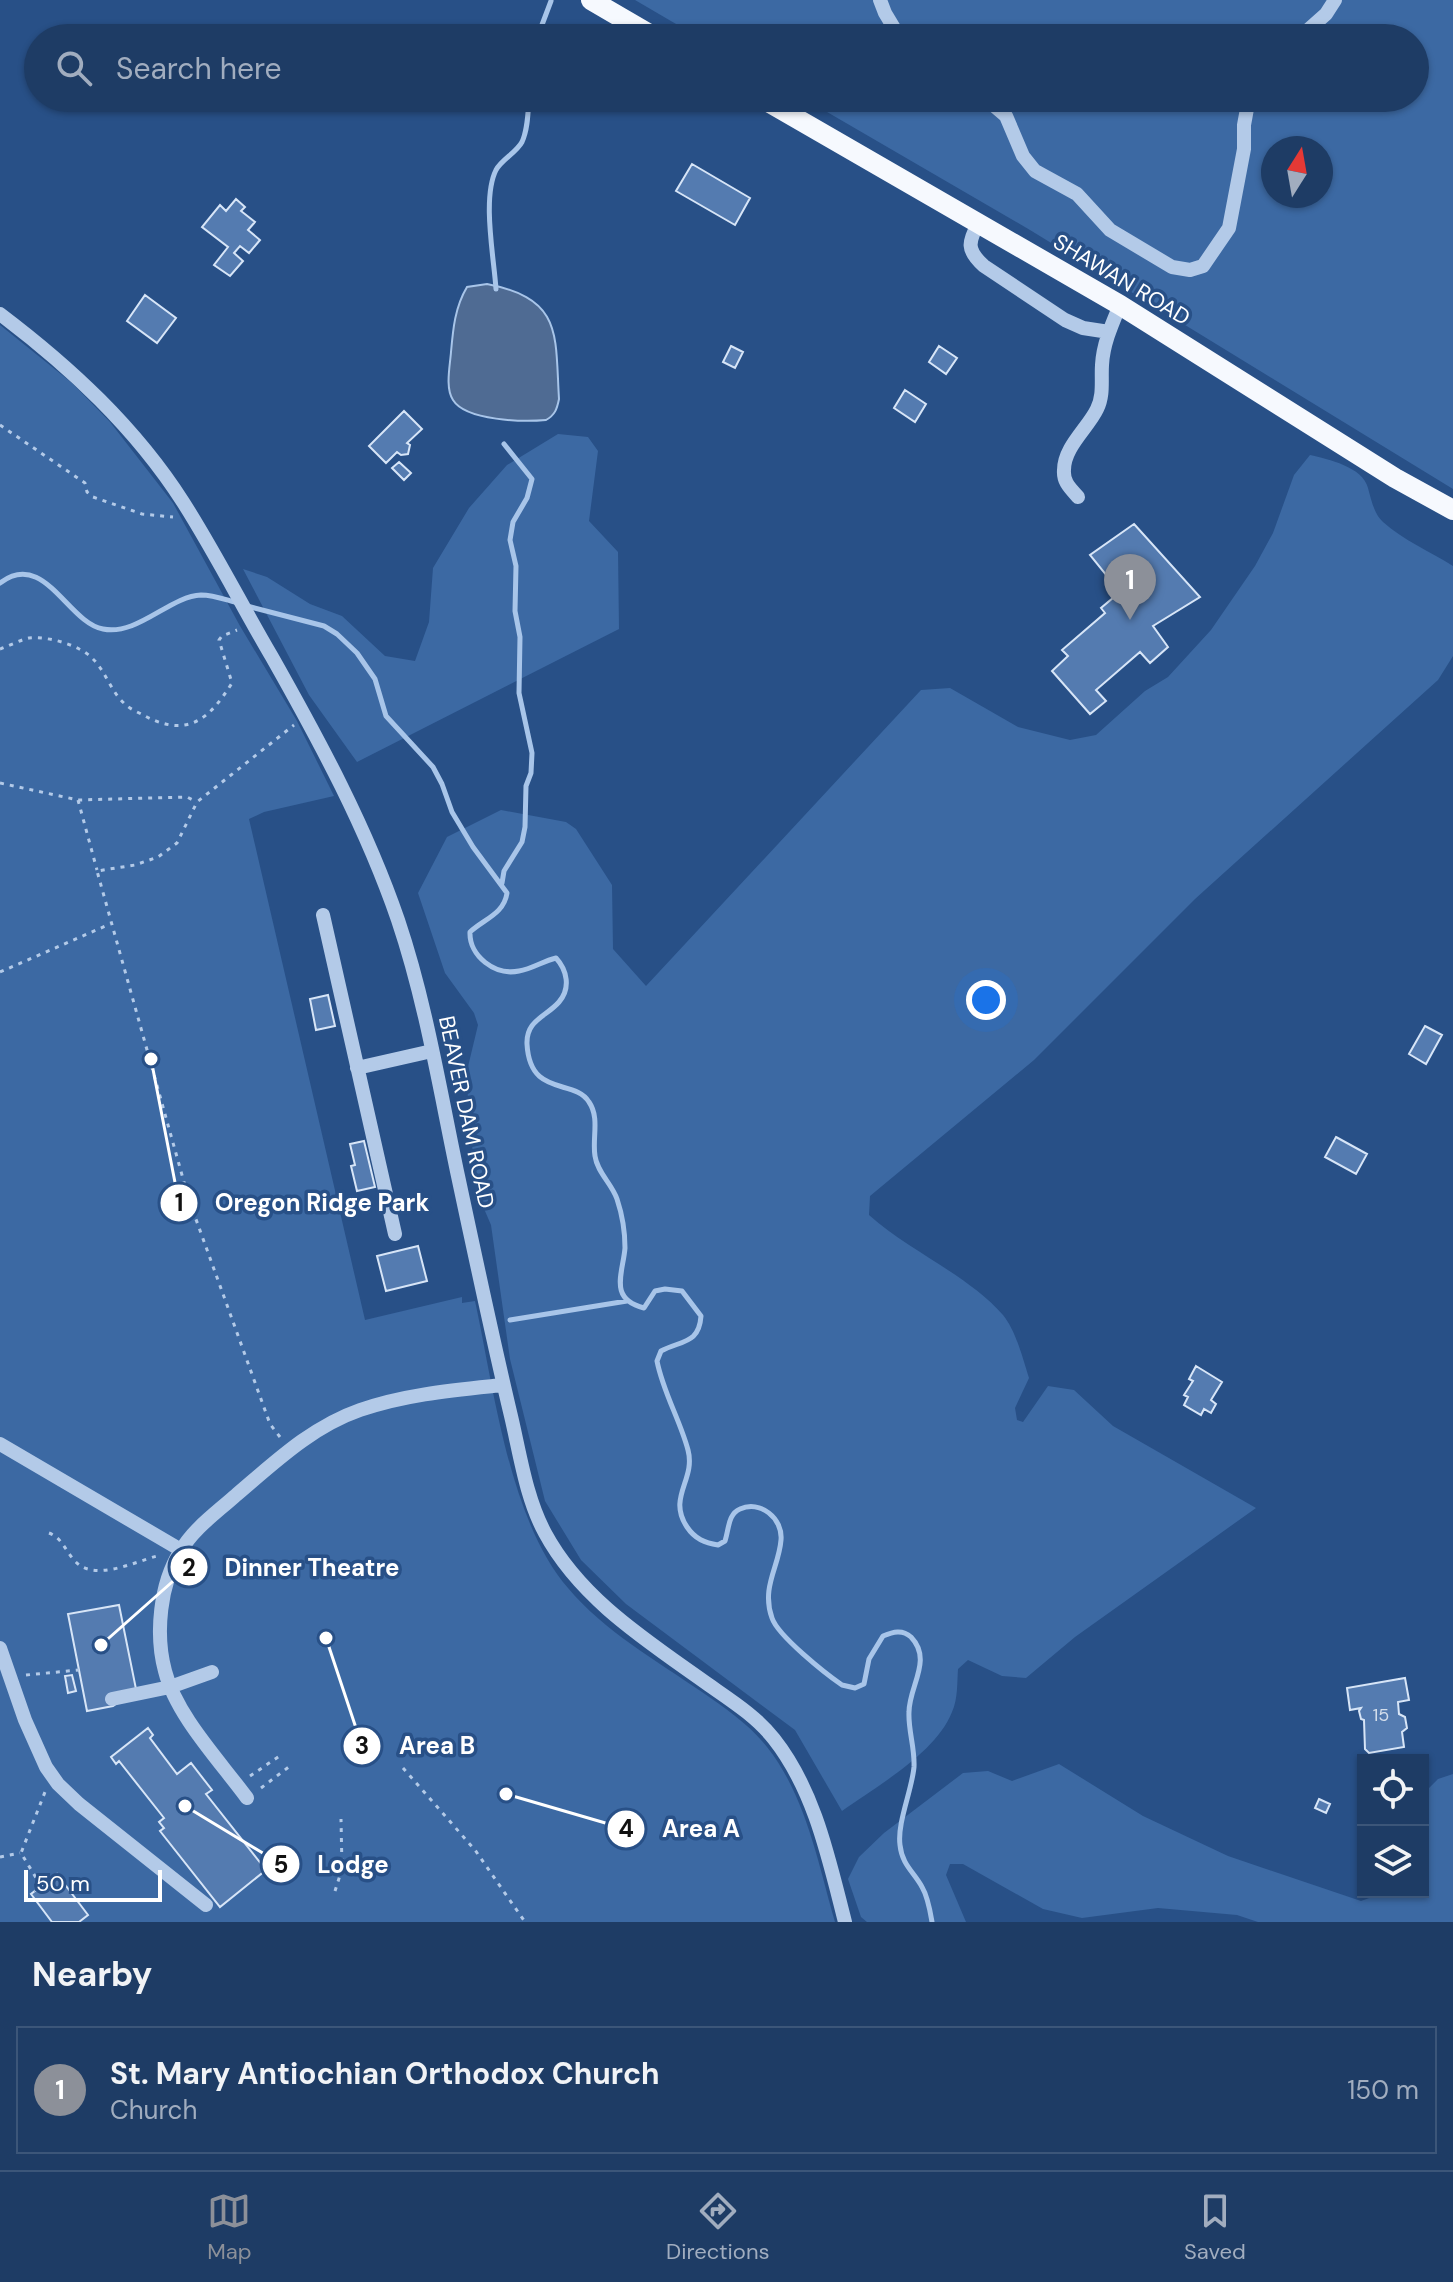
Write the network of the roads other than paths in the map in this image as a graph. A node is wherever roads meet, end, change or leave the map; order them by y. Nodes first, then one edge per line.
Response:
1 (591, 0) edge
2 (880, 0) edge
3 (1335, 0) edge
4 (632, 24) edge
5 (892, 24) edge
6 (1315, 24) edge
7 (786, 112) edge
8 (1002, 112) edge
9 (1246, 112) edge
10 (979, 222) junction
11 (1120, 305) junction
12 (0, 314) edge
13 (1109, 332) junction
14 (1078, 497) dead end
15 (1453, 510) edge
16 (323, 915) dead end
17 (432, 1051) junction
18 (357, 1068) junction
19 (395, 1234) dead end
20 (503, 1385) junction
21 (0, 1444) edge
22 (181, 1550) junction
23 (0, 1648) edge
24 (212, 1672) dead end
25 (170, 1687) junction
26 (112, 1699) dead end
27 (242, 1792) road end
28 (206, 1905) dead end
29 (845, 1922) edge

1 - 4 main road
2 - 5 street
3 - 6 street
7 - 10 main road, SHAWAN ROAD
8 - 9 street
10 - 11 main road, SHAWAN ROAD
10 - 13 street
11 - 13 street
11 - 15 main road, SHAWAN ROAD
12 - 17 street, BEAVER DAM ROAD
13 - 14 street
16 - 18 street
17 - 18 street
17 - 20 street, BEAVER DAM ROAD
18 - 19 street
20 - 22 street
20 - 29 street, BEAVER DAM ROAD
21 - 22 street
22 - 25 street
23 - 28 street
24 - 25 street
25 - 26 street
25 - 27 street

